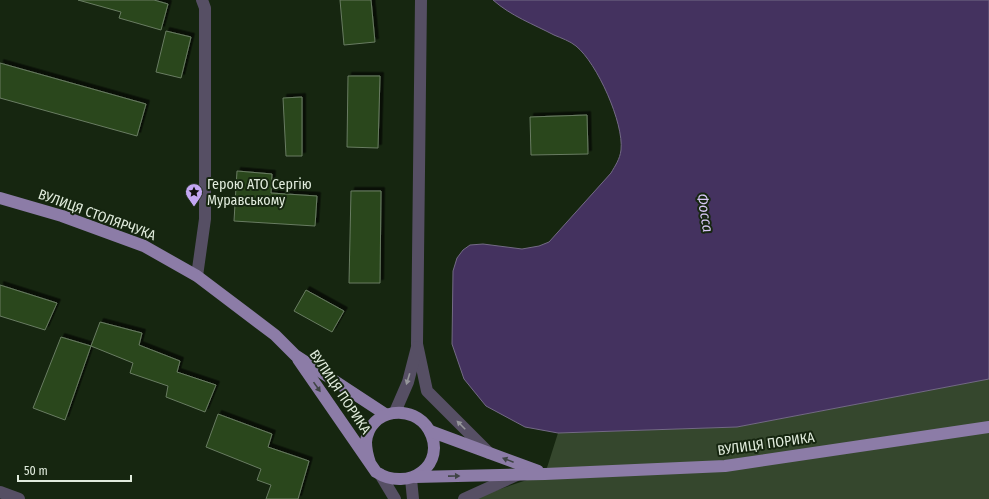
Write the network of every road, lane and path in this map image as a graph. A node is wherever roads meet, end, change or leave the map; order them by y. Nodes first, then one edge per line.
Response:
1 (202, 0) edge
2 (421, 0) edge
3 (0, 198) edge
4 (197, 276) junction
5 (417, 344) junction
6 (295, 354) junction
7 (390, 413) junction
8 (989, 427) edge
9 (430, 431) junction
10 (489, 453) junction
11 (375, 470) junction
12 (519, 474) junction
13 (545, 474) junction
14 (413, 478) junction
15 (0, 492) edge
16 (19, 499) edge
17 (395, 499) edge
18 (412, 499) edge
19 (464, 499) edge

1 - 4 street
2 - 5 street
3 - 4 main road, ВУЛИЦЯ СТОЛЯРЧУКА
4 - 6 main road, ВУЛИЦЯ СТОЛЯРЧУКА
5 -> 7 street
10 -> 5 street
6 - 7 main road, ВУЛИЦЯ ПОРИКА
6 -> 11 main road, ВУЛИЦЯ ПОРИКА
7 - 9 main road
7 - 11 main road
8 - 13 main road, ВУЛИЦЯ ПОРИКА
9 - 10 main road, ВУЛИЦЯ ПОРИКА
9 - 14 main road
13 -> 10 main road, ВУЛИЦЯ ПОРИКА
11 - 14 main road
11 - 17 street
12 - 13 main road, ВУЛИЦЯ ПОРИКА
14 -> 12 main road, ВУЛИЦЯ ПОРИКА
12 - 19 street
14 - 18 street
15 - 16 street

